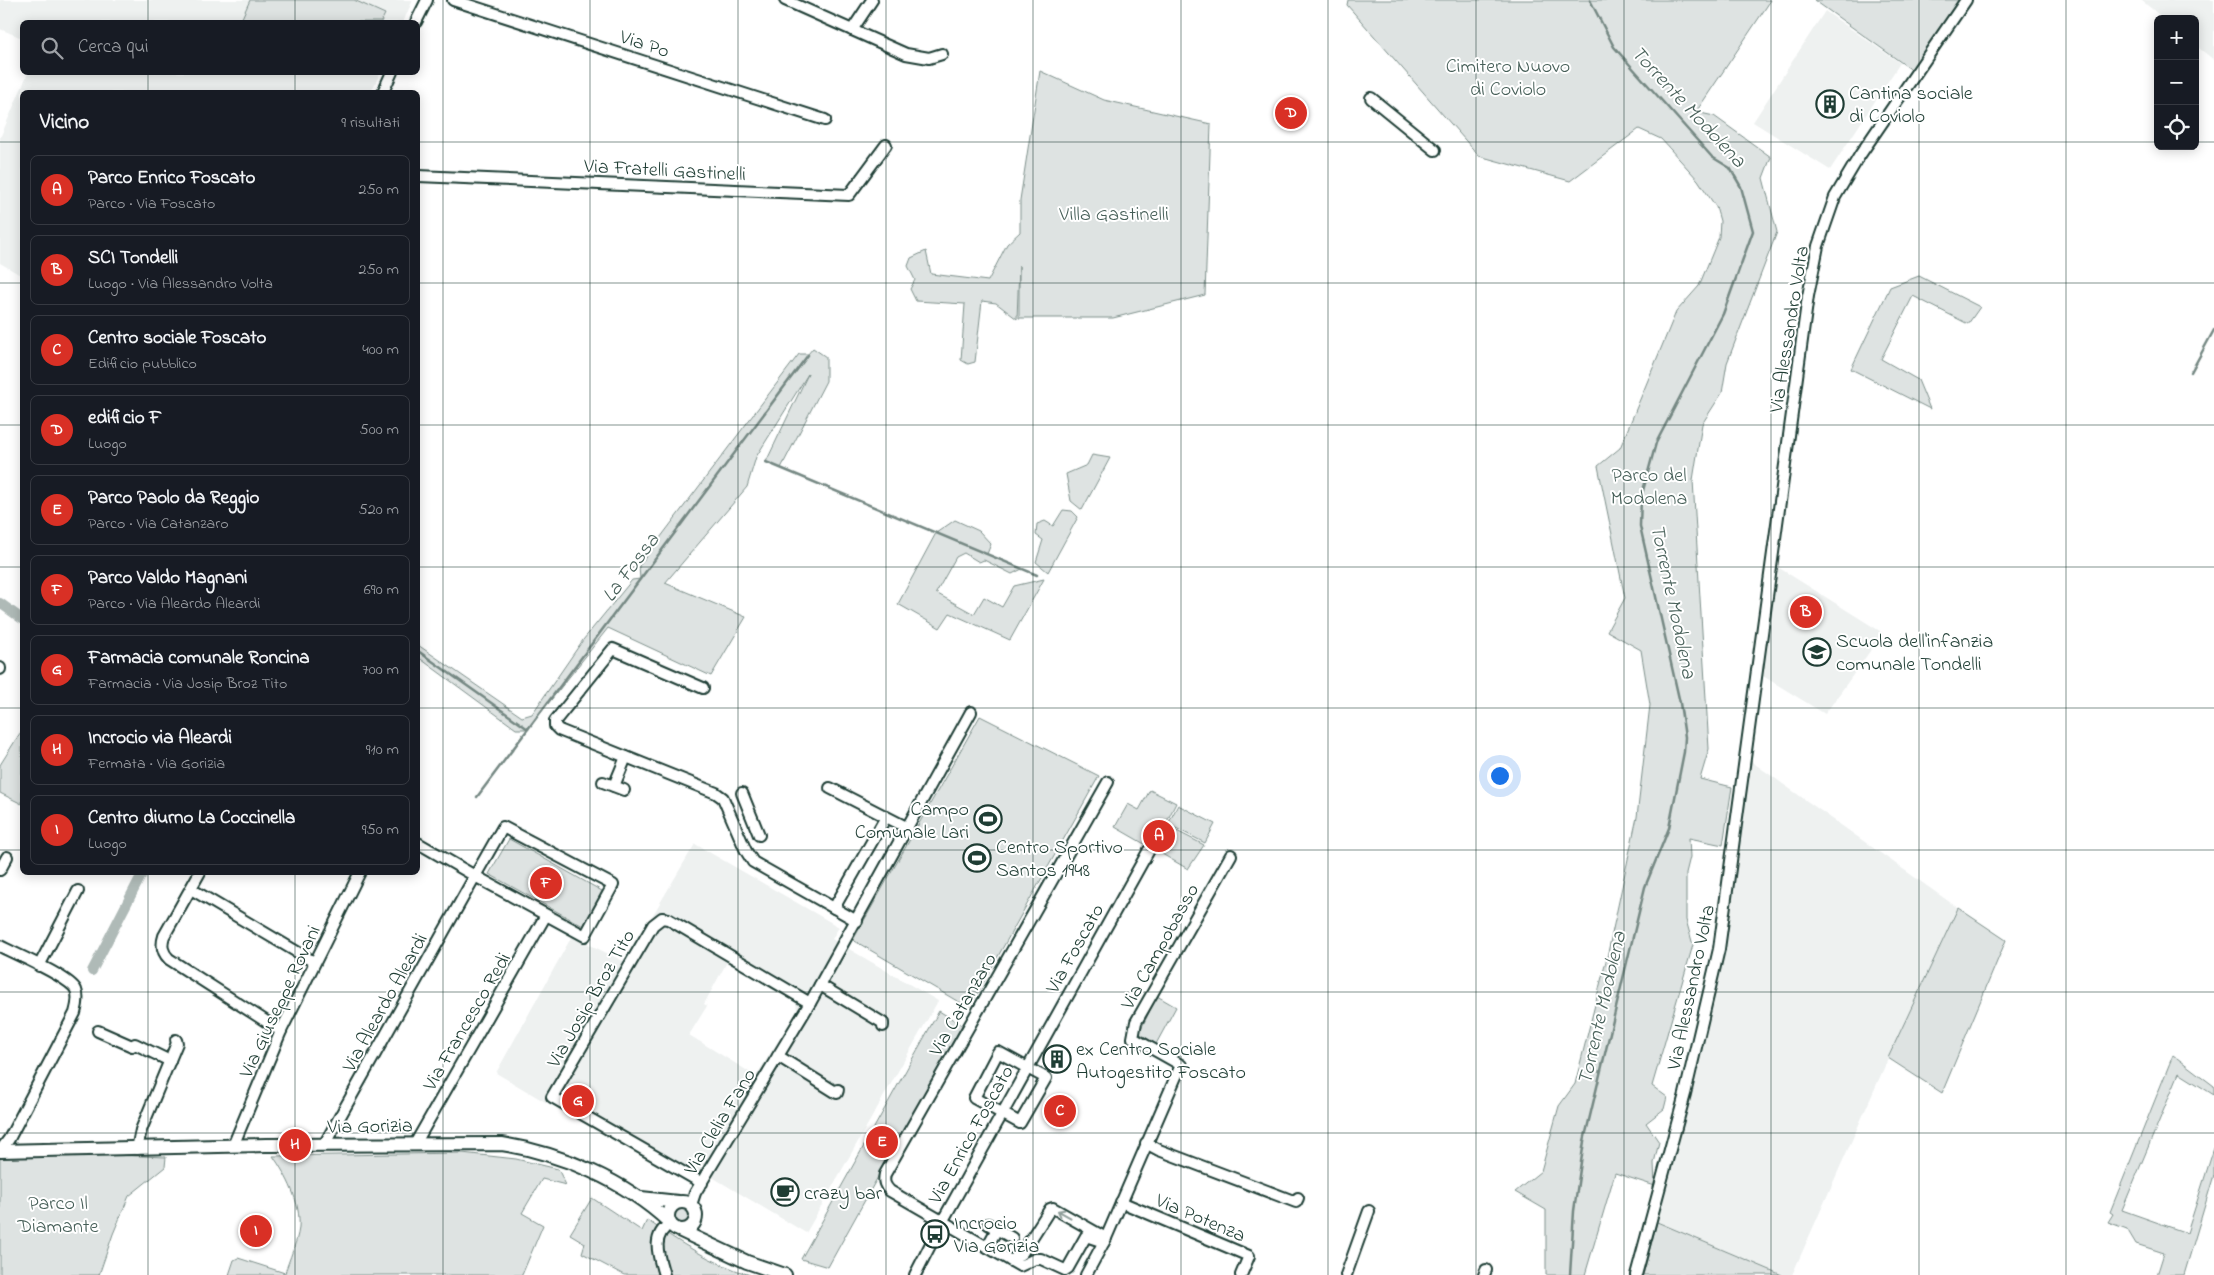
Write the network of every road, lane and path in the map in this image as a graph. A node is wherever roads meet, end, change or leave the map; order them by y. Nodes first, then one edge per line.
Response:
1 (427, 0) edge
2 (454, 0) edge
3 (785, 0) edge
4 (872, 0) edge
5 (1966, 0) edge
6 (417, 20) edge
7 (852, 30) junction
8 (942, 54) dead end
9 (391, 75) edge
10 (384, 90) edge
11 (1371, 98) dead end
12 (825, 120) dead end
13 (886, 145) dead end
14 (1436, 150) dead end
15 (420, 176) edge
16 (703, 688) dead end
17 (971, 712) dead end
18 (626, 757) junction
19 (603, 782) dead end
20 (1108, 782) dead end
21 (830, 788) dead end
22 (742, 793) dead end
23 (751, 816) junction
24 (886, 817) junction
25 (735, 825) junction
26 (908, 828) junction
27 (759, 834) dead end
28 (420, 844) edge
29 (1149, 850) dead end
30 (1231, 855) dead end
31 (7, 857) dead end
32 (0, 870) edge
33 (198, 875) edge
34 (358, 875) edge
35 (475, 876) junction
36 (191, 889) junction
37 (78, 890) dead end
38 (834, 908) junction
39 (546, 915) junction
40 (857, 921) junction
41 (0, 946) edge
42 (314, 962) junction
43 (38, 966) junction
44 (820, 985) junction
45 (810, 1003) junction
46 (883, 1026) dead end
47 (98, 1031) dead end
48 (281, 1031) junction
49 (1044, 1037) joint
50 (176, 1040) dead end
51 (778, 1056) junction
52 (170, 1061) junction
53 (1027, 1068) junction
54 (838, 1090) dead end
55 (1003, 1113) junction
56 (1146, 1143) junction
57 (415, 1144) junction
58 (324, 1145) junction
59 (233, 1146) junction
60 (137, 1149) junction
61 (0, 1151) edge
62 (702, 1183) junction
63 (639, 1198) junction
64 (1298, 1198) dead end
65 (1121, 1202) junction
66 (688, 1208) junction
67 (1370, 1211) dead end
68 (942, 1222) junction
69 (673, 1225) junction
70 (1088, 1232) junction
71 (1012, 1238) dead end
72 (1105, 1240) junction
73 (987, 1247) junction
74 (716, 1248) junction
75 (1011, 1261) junction
76 (1094, 1263) junction
77 (664, 1275) edge
78 (785, 1275) edge
79 (915, 1275) edge
80 (1086, 1275) edge
81 (1092, 1275) edge
82 (1241, 1275) edge
83 (1346, 1275) edge
84 (1636, 1275) edge

1 - 6 street
2 - 12 street, Via Po
3 - 7 street
4 - 7 street
5 - 84 street, Via Alessandro Volta
7 - 8 street
9 - 10 street
11 - 14 street
13 - 15 street, Via Fratelli Gastinelli
16 - 18 street
17 - 26 street, Via Clelia Fano
18 - 19 street
18 - 25 street
20 - 68 street, Via Catanzaro
21 - 24 street
22 - 23 street
23 - 25 street
23 - 27 street
24 - 26 street
24 - 38 street
25 - 38 street
26 - 40 street, Via Clelia Fano
28 - 35 street
29 - 49 street, Via Foscato
30 - 56 street, Via Campobasso
31 - 32 street
33 - 36 street
34 - 42 street, Via Giuseppe Rovani
35 - 39 street, Via Aleardo Aleardi
35 - 39 street, Via Aleardo Aleardi
35 - 58 street, Via Aleardo Aleardi
36 - 42 street
36 - 48 street
37 - 43 street
38 - 40 street
39 - 57 street, Via Francesco Redi
40 - 44 street, Via Clelia Fano
41 - 43 street
42 - 48 street, Via Giuseppe Rovani
43 - 61 street
44 - 45 street, Via Clelia Fano
44 - 46 street
45 - 51 street, Via Clelia Fano
45 - 62 street, Via Josip Broz Tito
47 - 52 street
48 - 59 street, Via Giuseppe Rovani
49 - 53 street, Via Enrico Foscato
50 - 52 street
51 - 54 street, Via Clelia Fano
51 - 62 street, Via Clelia Fano
52 - 60 street
53 - 55 street, Via Enrico Foscato
53 - 55 street
53 - 55 street
55 - 68 street, Via Enrico Foscato
56 - 64 street
56 - 65 street, Via Campobasso
57 - 58 main road, Via Gorizia
57 - 63 main road, Via Gorizia
58 - 59 main road, Via Gorizia
59 - 60 main road, Via Gorizia
60 - 61 main road, Via Gorizia
62 - 66 street, Via Clelia Fano
63 - 66 main road, Via Gorizia
63 - 69 main road, Via Gorizia
65 - 72 street, Via Campobasso
65 - 82 street, Via Potenza
66 - 69 main road
66 - 69 main road
66 - 74 main road, Via Gorizia
67 - 83 street
68 - 73 street
68 - 79 street, Via Enrico Foscato
69 - 74 main road, Via Gorizia
69 - 77 street
70 - 72 street
70 - 75 street
70 -> 75 street
71 - 73 street
72 - 76 street, Via Campobasso
73 - 75 street
74 - 78 main road, Via Gorizia
76 - 80 street, Via Campobasso
76 - 81 street, Via Campobasso

